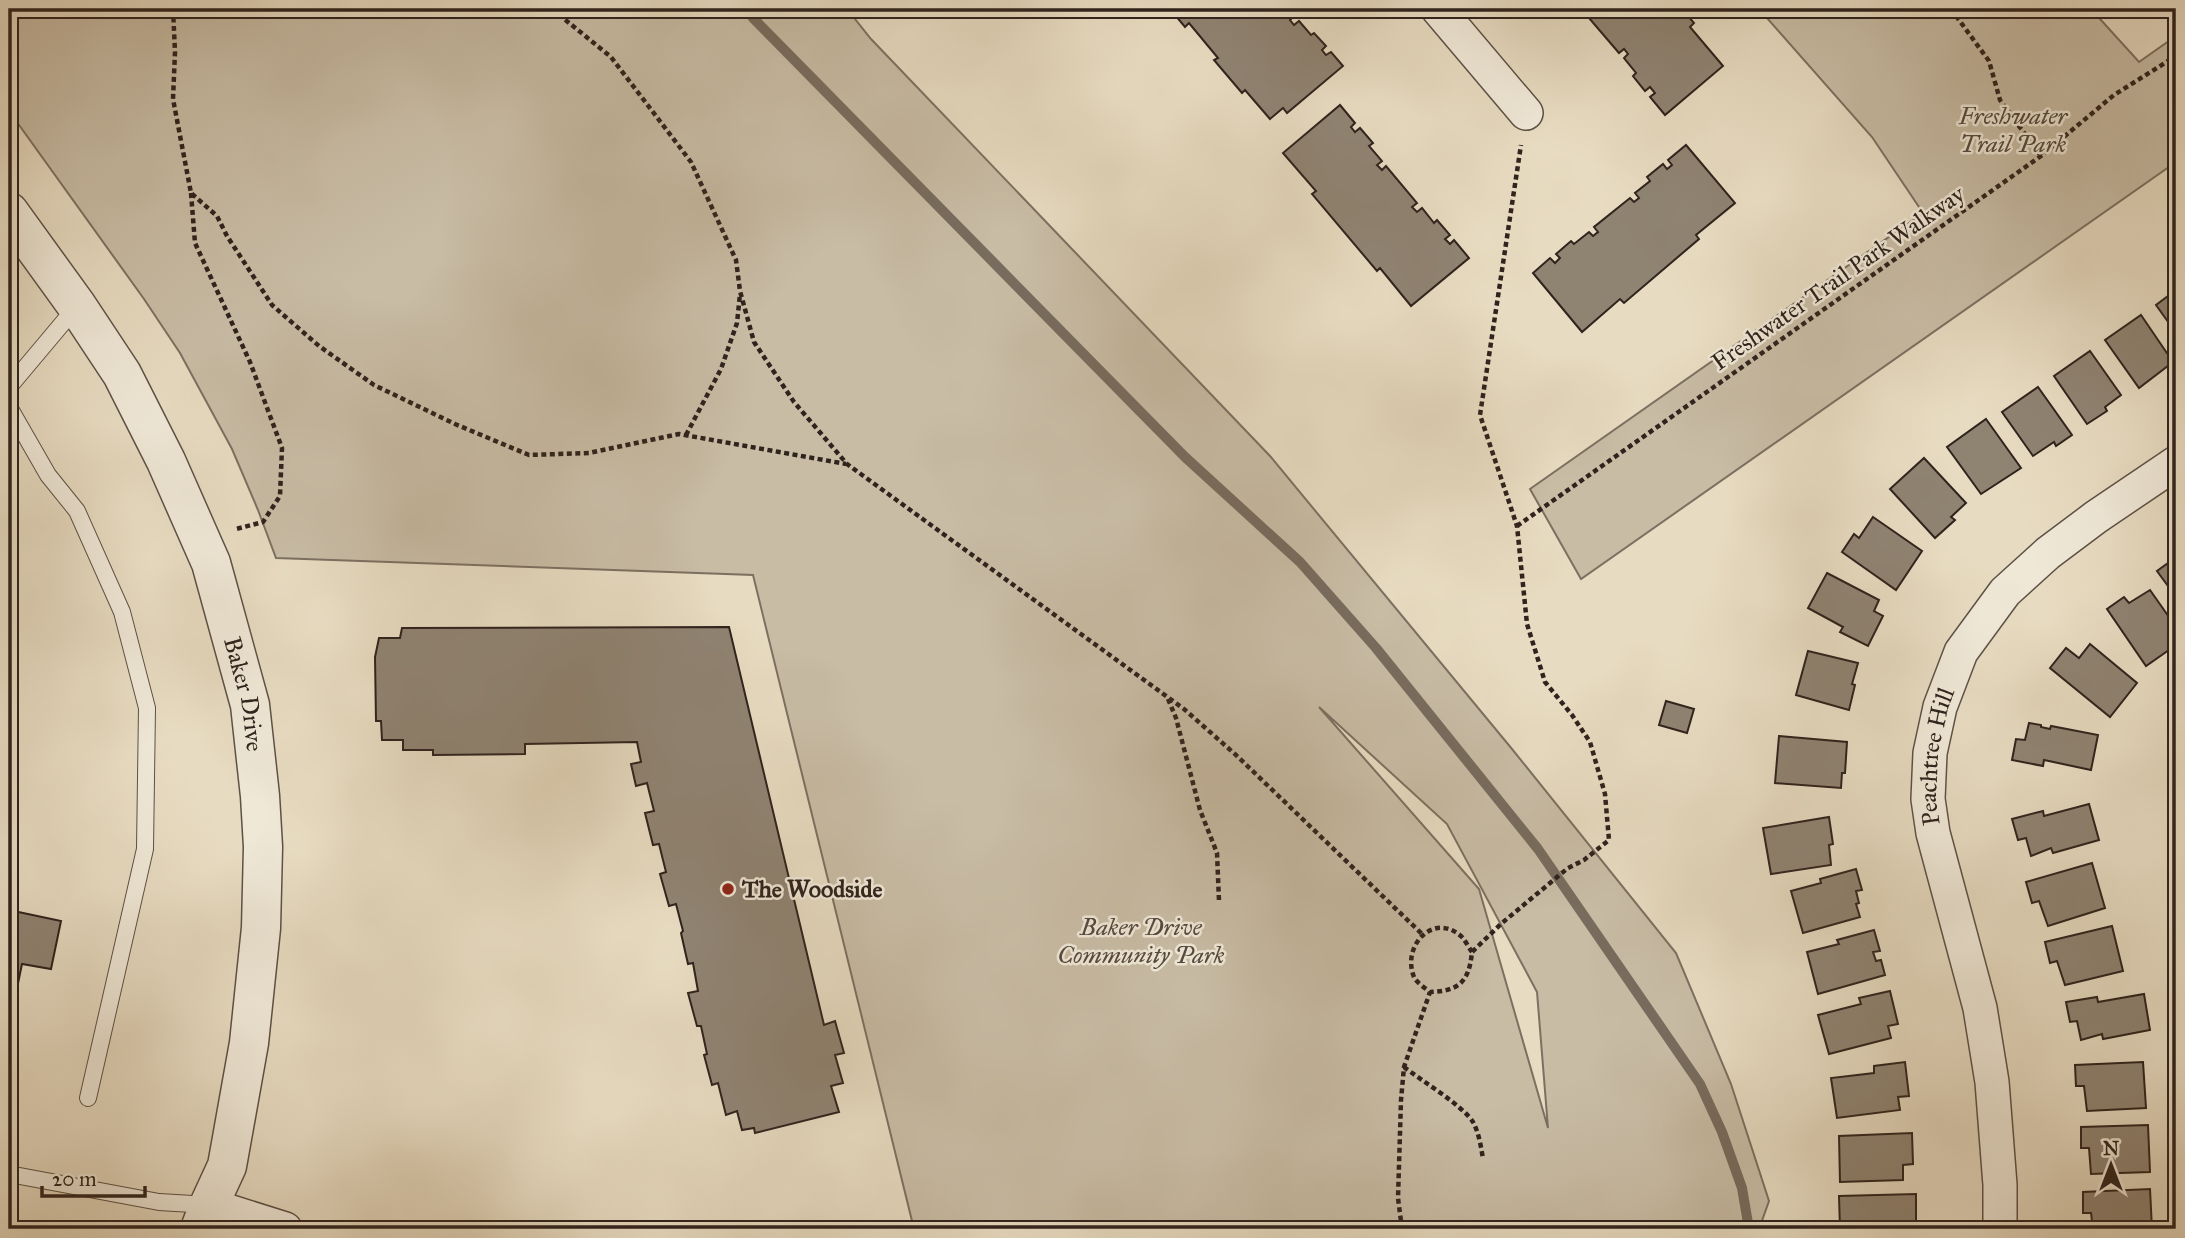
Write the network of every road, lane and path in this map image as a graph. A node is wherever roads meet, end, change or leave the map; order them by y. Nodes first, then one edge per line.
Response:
1 (173, 9) edge
2 (552, 9) edge
3 (1438, 9) edge
4 (1951, 9) edge
5 (2176, 56) edge
6 (1526, 113) joint
7 (2041, 156) junction
8 (191, 192) junction
9 (9, 212) edge
10 (740, 290) junction
11 (77, 306) junction
12 (9, 387) edge
13 (9, 407) edge
14 (686, 435) junction
15 (2176, 463) edge
16 (847, 464) junction
17 (1517, 526) junction
18 (202, 538) junction
19 (1167, 697) junction
20 (1219, 901) dead end
21 (1422, 934) junction
22 (1472, 952) junction
23 (1430, 992) junction
24 (1404, 1067) junction
25 (88, 1098) dead end
26 (1483, 1159) dead end
27 (9, 1174) edge
28 (204, 1217) edge
29 (285, 1229) edge
30 (1402, 1229) edge
31 (2000, 1229) edge

1 - 8 path
2 - 10 path
3 - 6 street
4 - 7 path
5 - 7 path, Freshwater Trail Park Walkway
6 - 17 path
7 - 17 path, Freshwater Trail Park Walkway
8 - 14 path
8 - 18 path
9 - 11 street, Baker Drive
10 - 14 path
10 - 16 path
11 - 12 lane
11 - 18 street, Baker Drive
13 - 25 lane
14 - 16 path
15 - 31 street, Peachtree Hill
16 - 19 path
17 - 22 path
18 - 28 street, Baker Drive
19 - 20 path
19 - 21 path
21 - 22 path
21 - 23 path
22 - 23 path
23 - 24 path
24 - 26 path
24 - 30 path
27 - 28 lane
28 - 29 street

